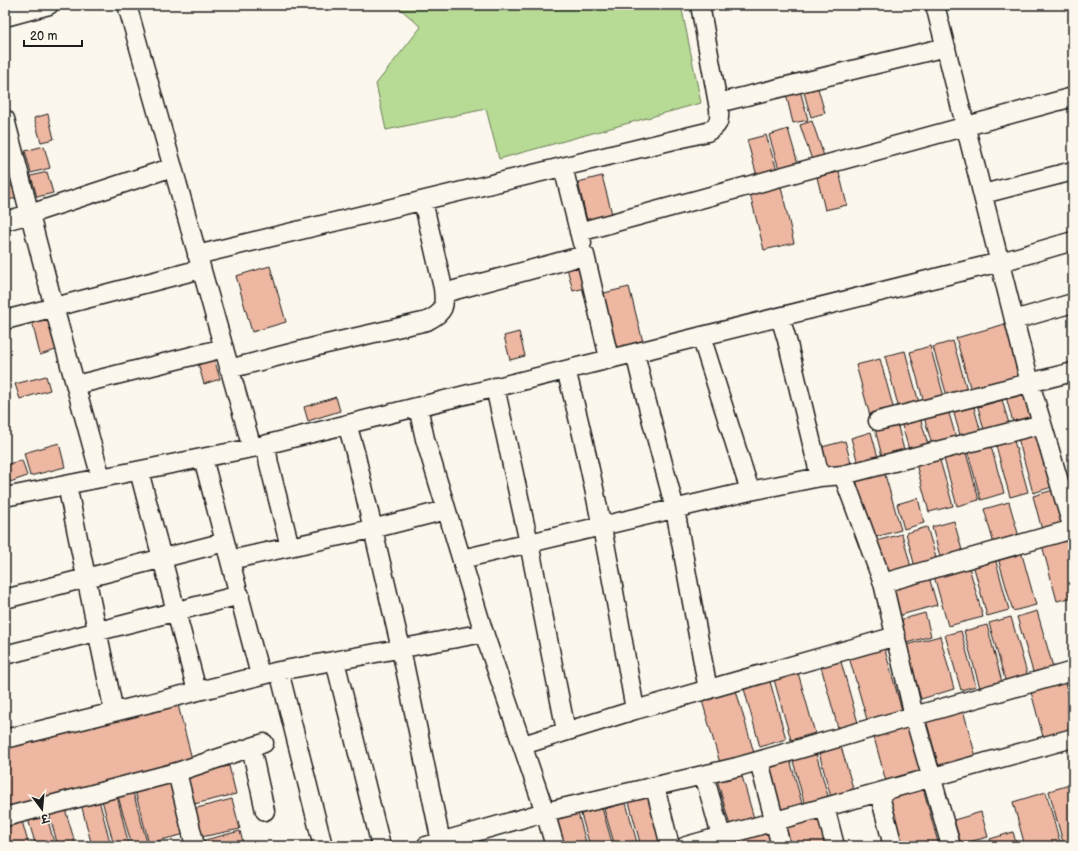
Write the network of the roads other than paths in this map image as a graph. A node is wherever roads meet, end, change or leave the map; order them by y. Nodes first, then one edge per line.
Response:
1 (49, 5) edge
2 (127, 5) edge
3 (700, 5) edge
4 (935, 5) edge
5 (5, 17) edge
6 (946, 47) junction
7 (1073, 97) edge
8 (718, 103) junction
9 (5, 119) edge
10 (966, 127) junction
11 (172, 167) junction
12 (563, 167) junction
13 (1073, 171) edge
14 (982, 194) junction
15 (423, 200) junction
16 (30, 214) junction
17 (5, 221) edge
18 (579, 232) junction
19 (1073, 241) edge
20 (585, 255) junction
21 (199, 262) junction
22 (1000, 262) junction
23 (444, 293) junction
24 (1073, 303) edge
25 (54, 307) junction
26 (780, 317) junction
27 (5, 320) edge
28 (1014, 320) junction
29 (701, 336) junction
30 (224, 348) junction
31 (635, 353) junction
32 (609, 358) junction
33 (229, 369) junction
34 (566, 370) junction
35 (1073, 372) edge
36 (1030, 383) junction
37 (76, 385) junction
38 (495, 387) junction
39 (418, 407) junction
40 (878, 421) dead end
41 (347, 424) junction
42 (1042, 424) junction
43 (259, 447) junction
44 (203, 458) junction
45 (140, 470) junction
46 (844, 475) junction
47 (820, 477) junction
48 (101, 478) junction
49 (68, 485) junction
50 (750, 492) junction
51 (5, 497) edge
52 (675, 509) junction
53 (446, 510) junction
54 (603, 527) junction
55 (372, 529) junction
56 (226, 542) junction
57 (529, 544) junction
58 (290, 547) junction
59 (163, 559) junction
60 (462, 559) junction
61 (230, 560) junction
62 (87, 579) junction
63 (883, 583) junction
64 (240, 595) junction
65 (5, 599) edge
66 (177, 612) junction
67 (98, 632) junction
68 (484, 633) junction
69 (896, 636) junction
70 (401, 649) junction
71 (5, 655) edge
72 (335, 661) junction
73 (279, 670) junction
74 (1073, 671) edge
75 (260, 675) junction
76 (708, 690) junction
77 (197, 691) junction
78 (635, 710) junction
79 (114, 712) junction
80 (914, 716) junction
81 (566, 731) junction
82 (1073, 738) edge
83 (5, 739) edge
84 (523, 746) junction
85 (759, 761) junction
86 (177, 772) junction
87 (704, 775) junction
88 (931, 778) junction
89 (655, 786) junction
90 (879, 792) junction
91 (825, 807) junction
92 (265, 811) dead end
93 (546, 812) junction
94 (5, 817) edge
95 (775, 821) junction
96 (722, 841) edge
97 (434, 844) edge
98 (194, 846) edge
99 (323, 846) edge
100 (381, 846) edge
101 (555, 846) edge
102 (670, 846) edge
103 (686, 846) edge
104 (782, 846) edge
105 (835, 846) edge
106 (893, 846) edge
107 (950, 846) edge

1 - 5 street
2 - 11 street
3 - 8 street
4 - 6 street
6 - 8 street
6 - 10 street
7 - 10 street
8 - 12 street
9 - 16 street
10 - 14 street
10 - 18 street
11 - 16 street
11 - 21 street
12 - 15 street
12 - 18 street
13 - 14 street
14 - 22 street
15 - 21 street
15 - 23 street
16 - 17 street
16 - 25 street
18 - 20 street
19 - 22 street
20 - 23 street
20 - 32 street
21 - 25 street
21 - 30 street
22 - 26 street
22 - 28 street
23 - 33 street
24 - 28 street
25 - 27 street
25 - 37 street
26 - 29 street
26 - 47 street
28 - 36 street
29 - 31 street
29 - 50 street
30 - 33 street
30 - 37 street
31 - 32 street
31 - 52 street
32 - 34 street
33 - 43 street
34 - 38 street
34 - 54 street
35 - 36 street
36 - 40 street
36 - 42 street
37 - 48 street
38 - 39 street
38 - 57 street
39 - 41 street
39 - 53 street
41 - 43 street
41 - 55 street
42 - 46 street
42 - 63 street
43 - 44 street
43 - 58 street
44 - 45 street
44 - 56 street
45 - 48 street
45 - 59 street
46 - 47 street
46 - 63 street
47 - 50 street
48 - 49 street
49 - 51 street
49 - 62 street
50 - 52 street
52 - 54 street
52 - 76 street
53 - 55 street
53 - 60 street
54 - 57 street
54 - 78 street
55 - 58 street
55 - 70 street
56 - 59 street
56 - 61 street
57 - 60 street
57 - 81 street
58 - 61 street
59 - 62 street
59 - 66 street
60 - 68 street
61 - 64 street
62 - 65 street
62 - 67 street
63 - 69 street
64 - 66 street
64 - 75 street
66 - 67 street
66 - 77 street
67 - 71 street
67 - 79 street
68 - 70 street
68 - 84 street
69 - 76 street
69 - 80 street
70 - 72 street
70 - 97 street
72 - 73 street
72 - 100 street
73 - 75 street
73 - 99 street
74 - 80 street
75 - 77 street
76 - 78 street
77 - 79 street
78 - 81 street
79 - 83 street
80 - 85 street
80 - 88 street
81 - 84 street
82 - 88 street
84 - 93 street
85 - 87 street
85 - 95 street
86 - 92 street
86 - 94 street
86 - 98 street
87 - 89 street
87 - 96 street
88 - 90 street
88 - 107 street
89 - 93 street
89 - 102 street
90 - 91 street
90 - 106 street
91 - 95 street
91 - 105 street
93 - 97 street
93 - 101 street
95 - 96 street
95 - 104 street
96 - 103 street

